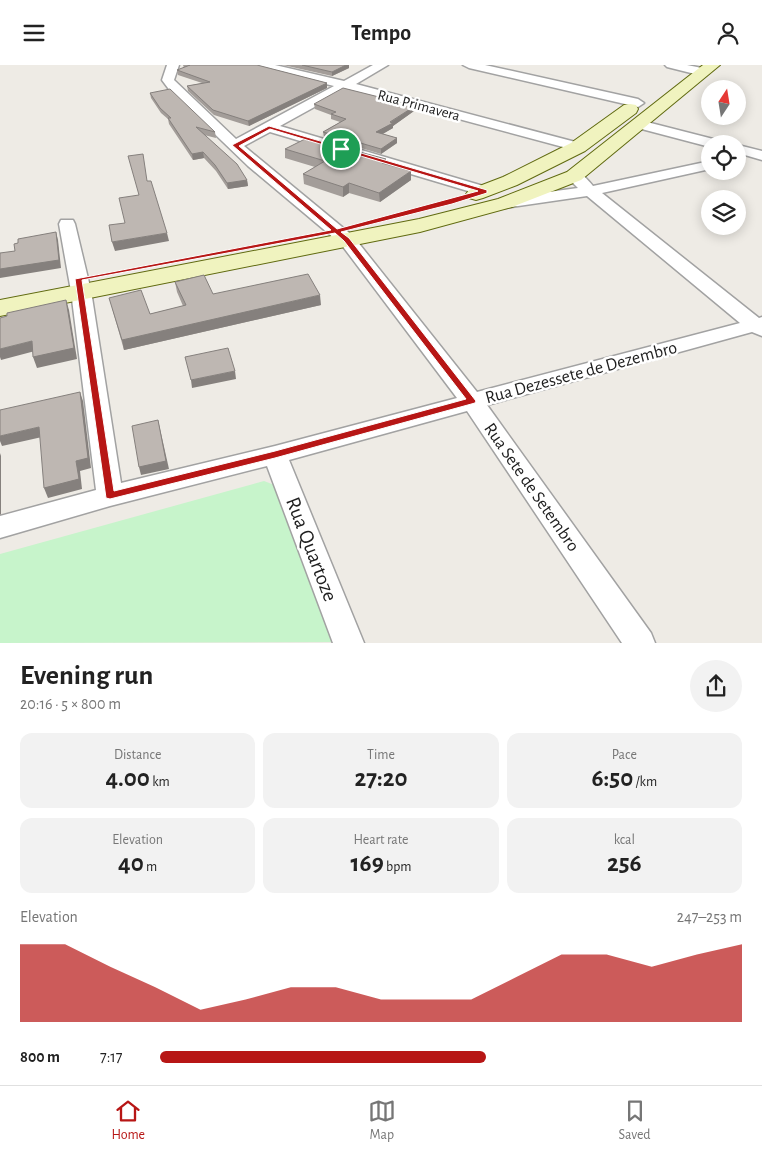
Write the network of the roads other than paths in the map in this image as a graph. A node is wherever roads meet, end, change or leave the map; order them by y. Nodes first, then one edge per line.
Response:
1 (173, 65) edge
2 (260, 65) edge
3 (382, 65) edge
4 (469, 65) edge
5 (691, 67) edge
6 (345, 85) junction
7 (638, 103) junction
8 (639, 124) junction
9 (269, 127) junction
10 (701, 140) edge
11 (235, 145) junction
12 (578, 147) junction
13 (746, 151) edge
14 (761, 155) edge
15 (746, 158) edge
16 (701, 167) edge
17 (574, 176) junction
18 (484, 191) junction
19 (590, 191) junction
20 (505, 203) junction
21 (67, 223) dead end
22 (341, 235) junction
23 (80, 285) junction
24 (0, 293) edge
25 (0, 308) edge
26 (760, 326) edge
27 (472, 401) junction
28 (275, 455) junction
29 (110, 496) junction
30 (0, 527) edge
31 (348, 643) edge
32 (640, 643) edge

1 - 11 street, Rua Sete de Setembro
2 - 6 street, Rua Primavera
3 - 6 street
4 - 7 street
5 - 7 main road
5 - 8 main road
6 - 9 street
6 - 12 street, Rua Primavera
7 - 12 main road
8 - 10 street
8 - 17 main road
9 - 11 street
9 - 18 street
11 - 22 street, Rua Sete de Setembro
12 - 18 main road
13 - 14 street
14 - 15 street
16 - 19 street
17 - 19 street
17 - 20 main road
18 - 22 main road
19 - 20 street
19 - 26 street
20 - 22 main road
21 - 23 street
22 - 23 main road
22 - 27 street, Rua Sete de Setembro
23 - 24 main road
23 - 25 main road
23 - 29 street
26 - 27 street, Rua Dezessete de Dezembro
27 - 28 street, Rua Dezessete de Dezembro
27 - 32 street, Rua Sete de Setembro
28 - 29 street, Rua Dezessete de Dezembro
28 - 31 street, Rua Quartoze
29 - 30 street, Rua Dezessete de Dezembro

